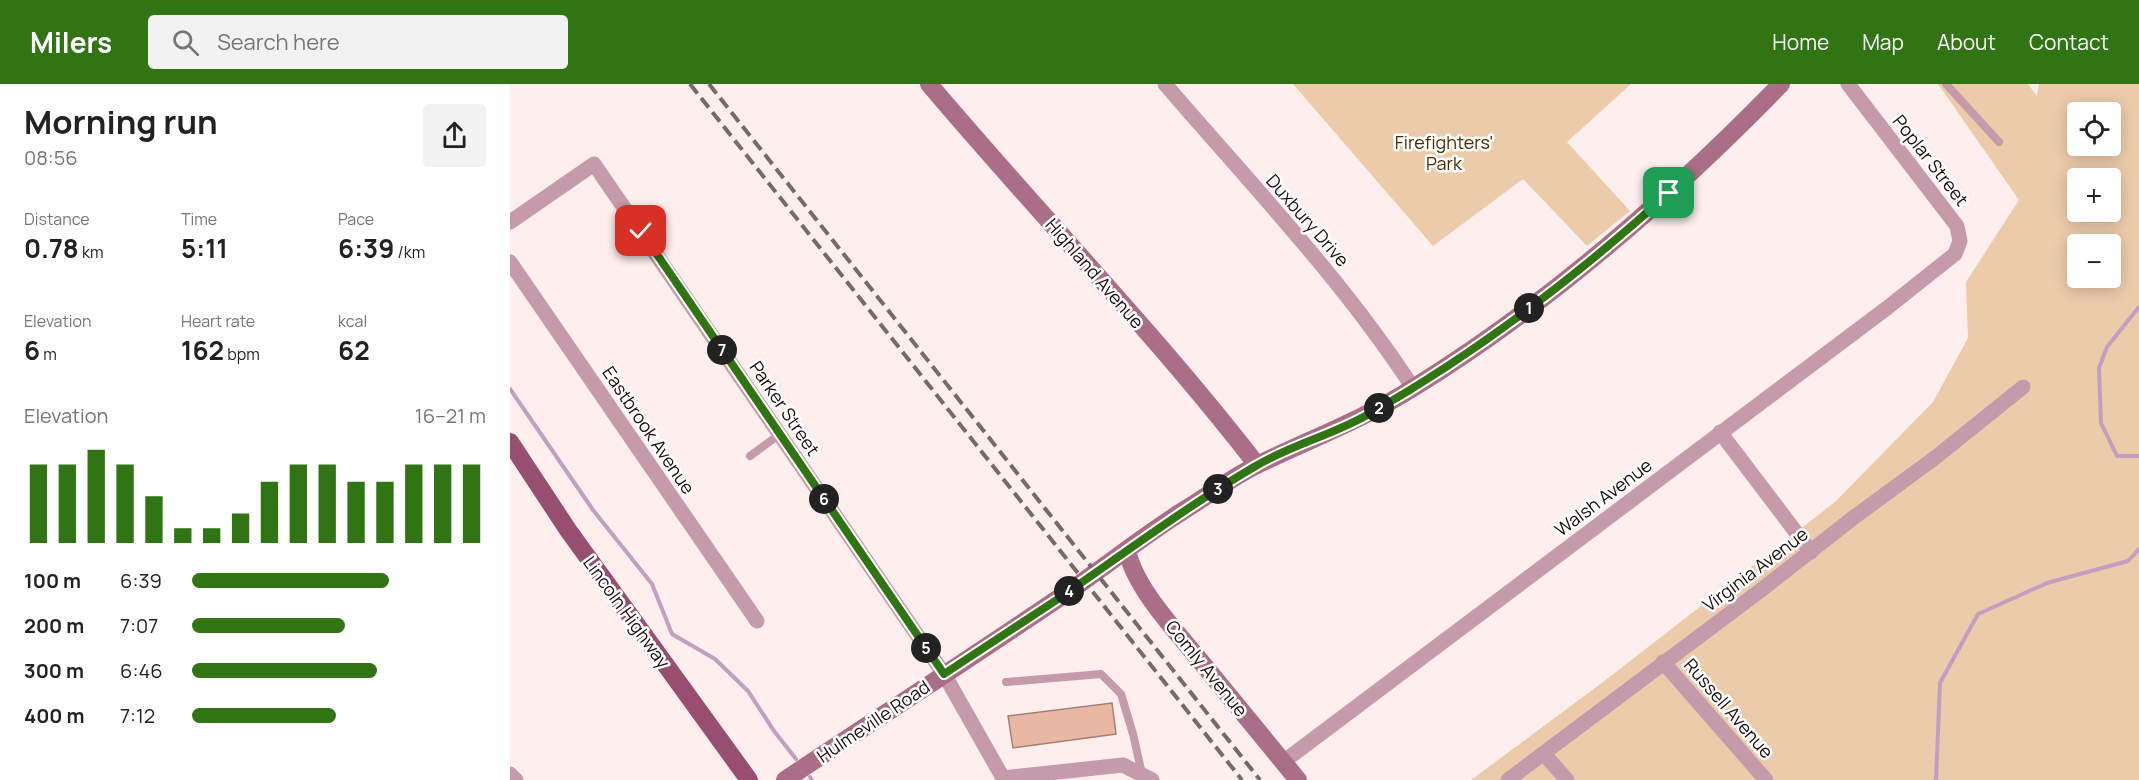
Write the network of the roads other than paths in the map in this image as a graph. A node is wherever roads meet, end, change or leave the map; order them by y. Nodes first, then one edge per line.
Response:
1 (929, 84) edge
2 (1165, 84) edge
3 (1781, 84) edge
4 (1848, 84) edge
5 (1946, 84) edge
6 (1999, 142) dead end
7 (510, 222) edge
8 (510, 262) edge
9 (1946, 263) joint
10 (2023, 387) dead end
11 (1413, 388) junction
12 (1720, 432) junction
13 (780, 434) junction
14 (510, 442) edge
15 (750, 456) dead end
16 (1257, 465) junction
17 (1127, 550) junction
18 (1811, 552) junction
19 (757, 621) dead end
20 (1663, 662) junction
21 (944, 674) junction
22 (1006, 682) dead end
23 (1544, 754) junction
24 (1283, 762) junction
25 (510, 774) edge
26 (1147, 778) edge
27 (1003, 779) edge
28 (516, 780) edge
29 (749, 780) edge
30 (785, 780) edge
31 (1298, 780) edge
32 (1508, 780) edge
33 (1567, 780) edge
34 (1766, 780) edge

1 - 16 street, Highland Avenue
2 - 11 street, Duxbury Drive
3 - 11 street, Hulmeville Road
4 - 9 street, Poplar Street
5 - 6 lane
7 - 13 street, Parker Street
8 - 19 street, Eastbrook Avenue
9 - 12 street, Walsh Avenue
10 - 18 street, Virginia Avenue
11 - 16 street, Hulmeville Road
12 - 18 street
12 - 24 street, Walsh Avenue
13 - 15 lane
13 - 21 street, Parker Street
14 - 29 main road, Lincoln Highway
16 - 17 street, Hulmeville Road
17 - 21 street, Hulmeville Road
17 - 24 street, Comly Avenue
18 - 20 street, Virginia Avenue
20 - 23 street, Virginia Avenue
20 - 34 street, Russell Avenue
21 - 27 street, Parker Street
21 - 30 street, Hulmeville Road
22 - 26 lane
23 - 32 street, Virginia Avenue
23 - 33 street
24 - 31 street, Comly Avenue
25 - 28 street
26 - 27 street

